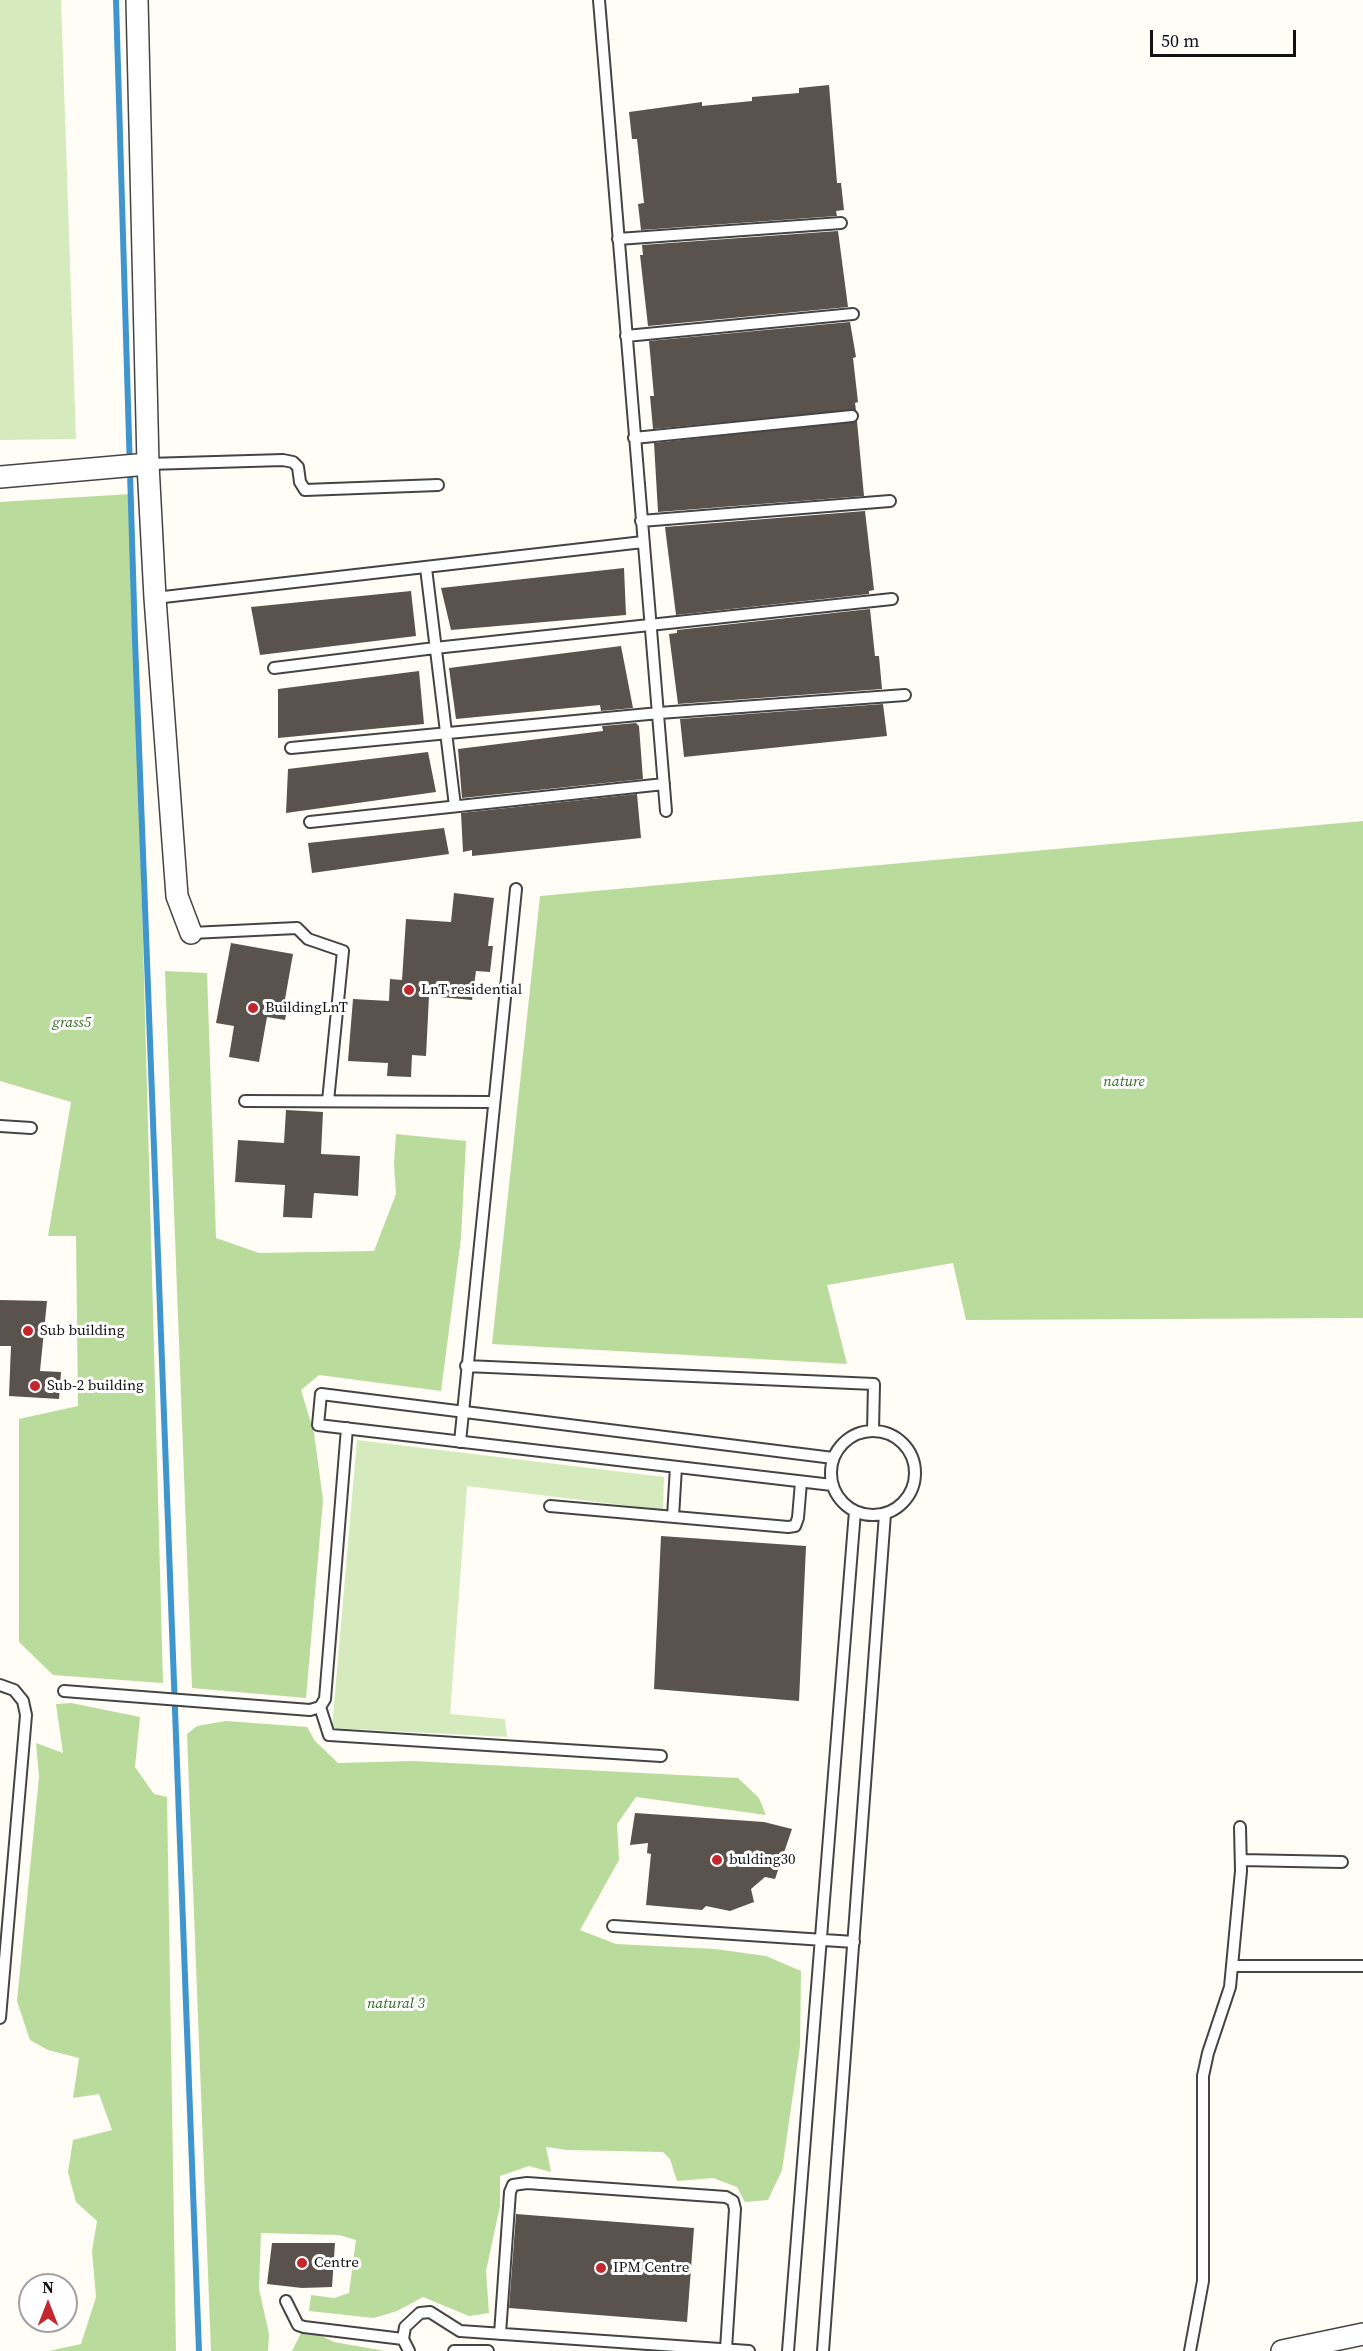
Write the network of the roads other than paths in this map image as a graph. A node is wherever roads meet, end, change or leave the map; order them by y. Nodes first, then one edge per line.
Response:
1 (137, 0) edge
2 (599, 0) edge
3 (841, 223) dead end
4 (618, 239) junction
5 (853, 314) dead end
6 (626, 336) junction
7 (852, 416) dead end
8 (634, 438) junction
9 (148, 464) junction
10 (0, 477) edge
11 (438, 485) dead end
12 (890, 501) dead end
13 (641, 521) junction
14 (643, 542) junction
15 (426, 568) junction
16 (155, 598) junction
17 (892, 599) dead end
18 (652, 626) junction
19 (435, 648) junction
20 (274, 668) dead end
21 (904, 695) dead end
22 (658, 713) junction
23 (445, 734) junction
24 (291, 748) dead end
25 (664, 784) junction
26 (455, 806) junction
27 (666, 811) dead end
28 (310, 822) dead end
29 (516, 889) dead end
30 (191, 933) joint
31 (245, 1101) dead end
32 (328, 1101) junction
33 (493, 1102) junction
34 (0, 1126) edge
35 (31, 1128) dead end
36 (466, 1366) junction
37 (462, 1411) junction
38 (347, 1428) junction
39 (873, 1431) junction
40 (460, 1442) junction
41 (833, 1458) junction
42 (676, 1467) junction
43 (801, 1482) junction
44 (832, 1485) junction
45 (550, 1506) dead end
46 (855, 1511) junction
47 (885, 1514) junction
48 (674, 1517) junction
49 (0, 1685) edge
50 (64, 1691) dead end
51 (320, 1707) junction
52 (661, 1756) dead end
53 (1240, 1827) dead end
54 (1241, 1860) junction
55 (1342, 1862) dead end
56 (613, 1926) dead end
57 (822, 1939) junction
58 (854, 1942) junction
59 (1233, 1966) junction
60 (1362, 1966) edge
61 (1, 1998) edge
62 (0, 2018) edge
63 (286, 2301) dead end
64 (500, 2334) junction
65 (1363, 2334) edge
66 (403, 2339) junction
67 (726, 2349) junction
68 (410, 2351) edge
69 (454, 2351) edge
70 (488, 2351) edge
71 (749, 2351) edge
72 (788, 2351) edge
73 (823, 2351) edge
74 (1190, 2351) edge
75 (1282, 2351) edge

1 - 9 street
2 - 4 lane
3 - 4 lane
4 - 6 lane
5 - 6 lane
6 - 8 lane
7 - 8 lane
8 - 13 lane
9 - 10 street
9 - 11 lane
9 - 16 street
12 - 13 lane
13 - 14 lane
14 - 15 lane
14 - 18 lane
15 - 16 lane
15 - 19 lane
16 - 30 street
17 - 18 lane
18 - 19 lane
18 - 22 lane
19 - 20 lane
19 - 23 lane
21 - 22 lane
22 - 23 lane
22 - 25 lane
23 - 24 lane
23 - 26 lane
25 - 26 lane
25 - 27 lane
26 - 28 lane
29 - 33 lane
30 - 32 lane
31 - 32 lane
32 - 33 lane
33 - 36 lane
34 - 35 lane
36 - 37 lane
36 - 39 lane
37 - 38 lane
37 - 40 lane
37 - 41 lane
38 - 40 lane
38 - 51 lane
39 - 41 lane
39 - 47 lane
40 - 42 lane
41 - 44 lane
42 - 43 lane
42 - 48 lane
43 - 44 lane
43 - 48 lane
44 - 46 lane
45 - 48 lane
46 - 47 lane
46 - 57 lane
47 - 58 lane
49 - 61 lane
50 - 51 lane
51 - 52 lane
53 - 54 lane
54 - 55 lane
54 - 59 lane
56 - 57 lane
57 - 58 lane
57 - 72 lane
58 - 73 lane
59 - 60 lane
59 - 74 lane
61 - 62 lane
63 - 66 lane
64 - 66 lane
64 - 67 lane
64 - 67 lane
65 - 75 street
66 - 68 lane
67 - 71 lane
69 - 70 lane

